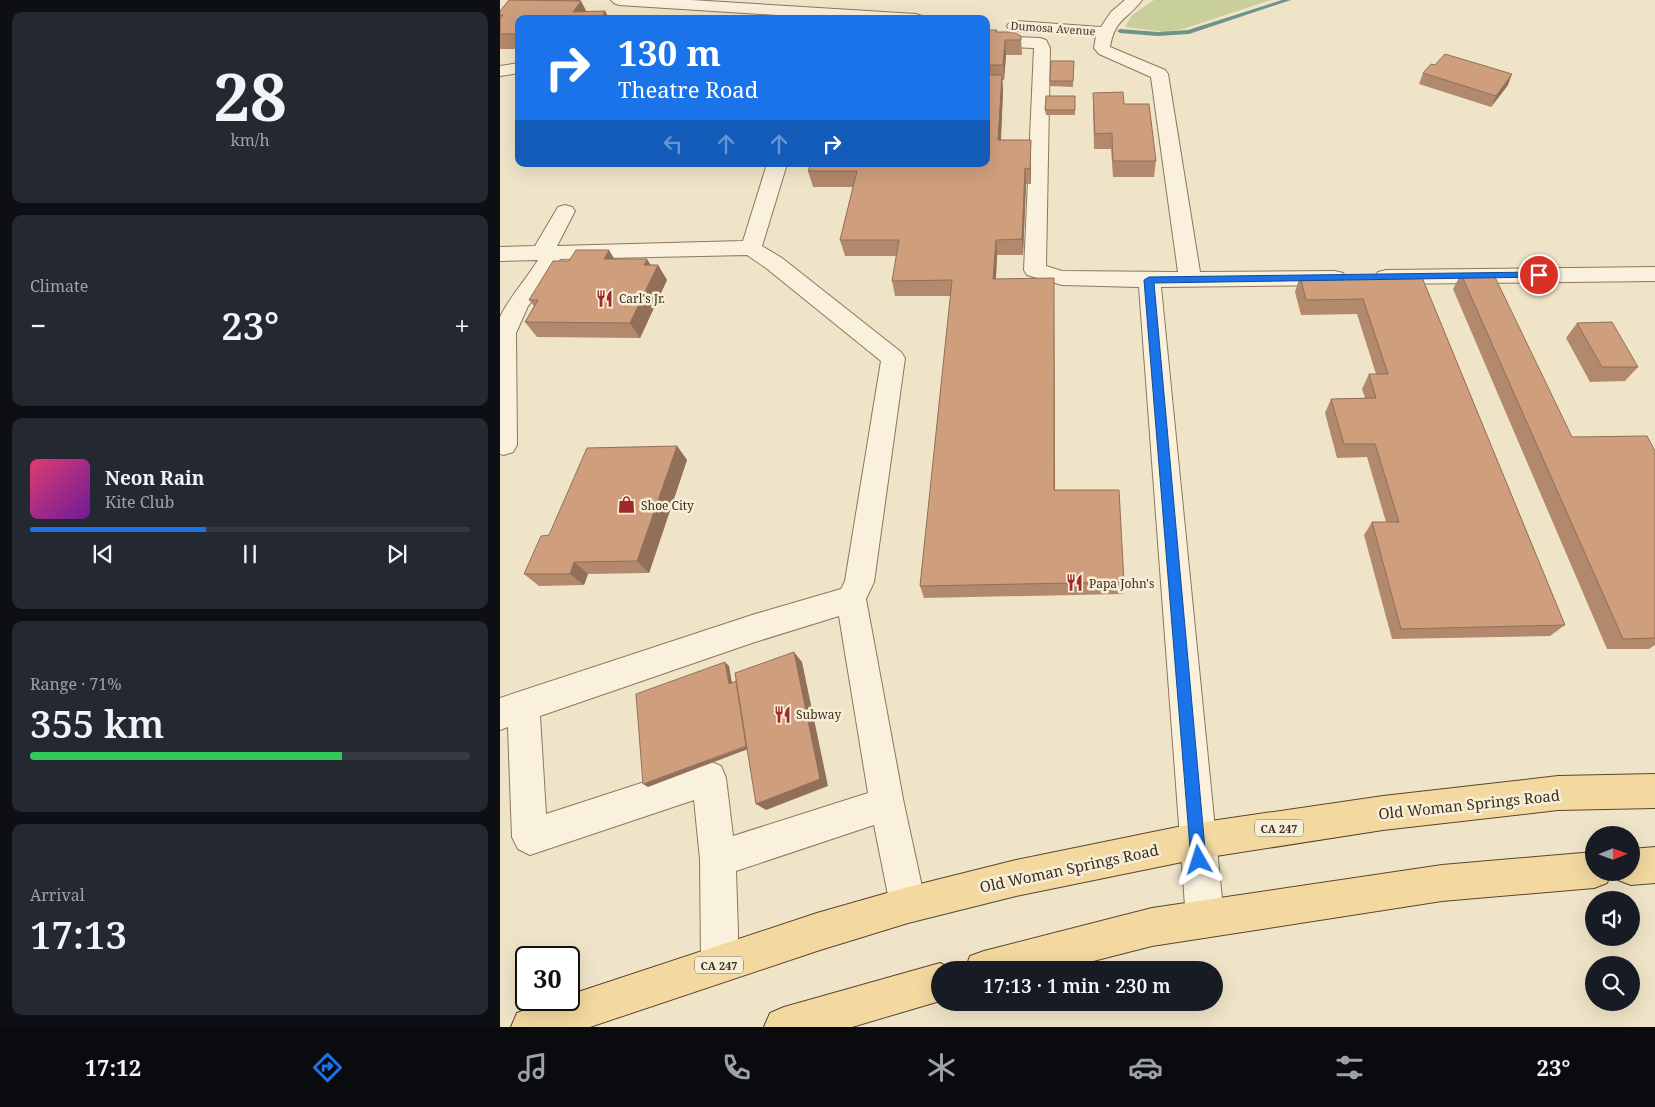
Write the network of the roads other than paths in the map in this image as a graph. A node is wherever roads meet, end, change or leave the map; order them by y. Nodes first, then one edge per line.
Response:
1 (619, 0) edge
2 (1134, 0) edge
3 (690, 2) edge
4 (823, 10) edge
5 (875, 15) edge
6 (1106, 32) junction
7 (991, 33) edge
8 (515, 69) edge
9 (500, 71) edge
10 (777, 167) edge
11 (565, 211) dead end
12 (751, 248) junction
13 (547, 253) junction
14 (500, 254) edge
15 (1655, 274) edge
16 (1190, 279) junction
17 (1149, 280) junction
18 (504, 445) dead end
19 (851, 599) junction
20 (512, 710) edge
21 (1655, 792) edge
22 (887, 804) junction
23 (1196, 841) junction
24 (718, 859) junction
25 (1655, 865) edge
26 (1640, 866) edge
27 (1585, 871) edge
28 (908, 905) junction
29 (1205, 919) junction
30 (1019, 961) edge
31 (720, 964) junction
32 (931, 985) edge
33 (796, 1025) edge
34 (530, 1027) edge

1 - 3 street
2 - 6 street, Dumosa Avenue
3 - 4 street
4 - 5 street
6 - 7 street, Dumosa Avenue
6 - 16 street
7 - 17 street
8 - 9 street
10 - 12 street
11 - 13 street
12 - 13 street
12 - 19 street
13 - 14 street
13 - 18 street
15 - 16 street
16 - 17 street
17 - 23 street
19 - 20 street
19 - 22 street
20 - 24 street
21 - 23 main road, Old Woman Springs Road / CA 247
22 - 24 street
22 - 28 street
23 - 28 main road, Old Woman Springs Road / CA 247
23 - 29 street
24 - 31 street
25 - 26 main road
27 - 29 main road
28 - 31 main road, Old Woman Springs Road / CA 247
29 - 30 main road
31 - 34 main road, Old Woman Springs Road / CA 247
32 - 33 main road

